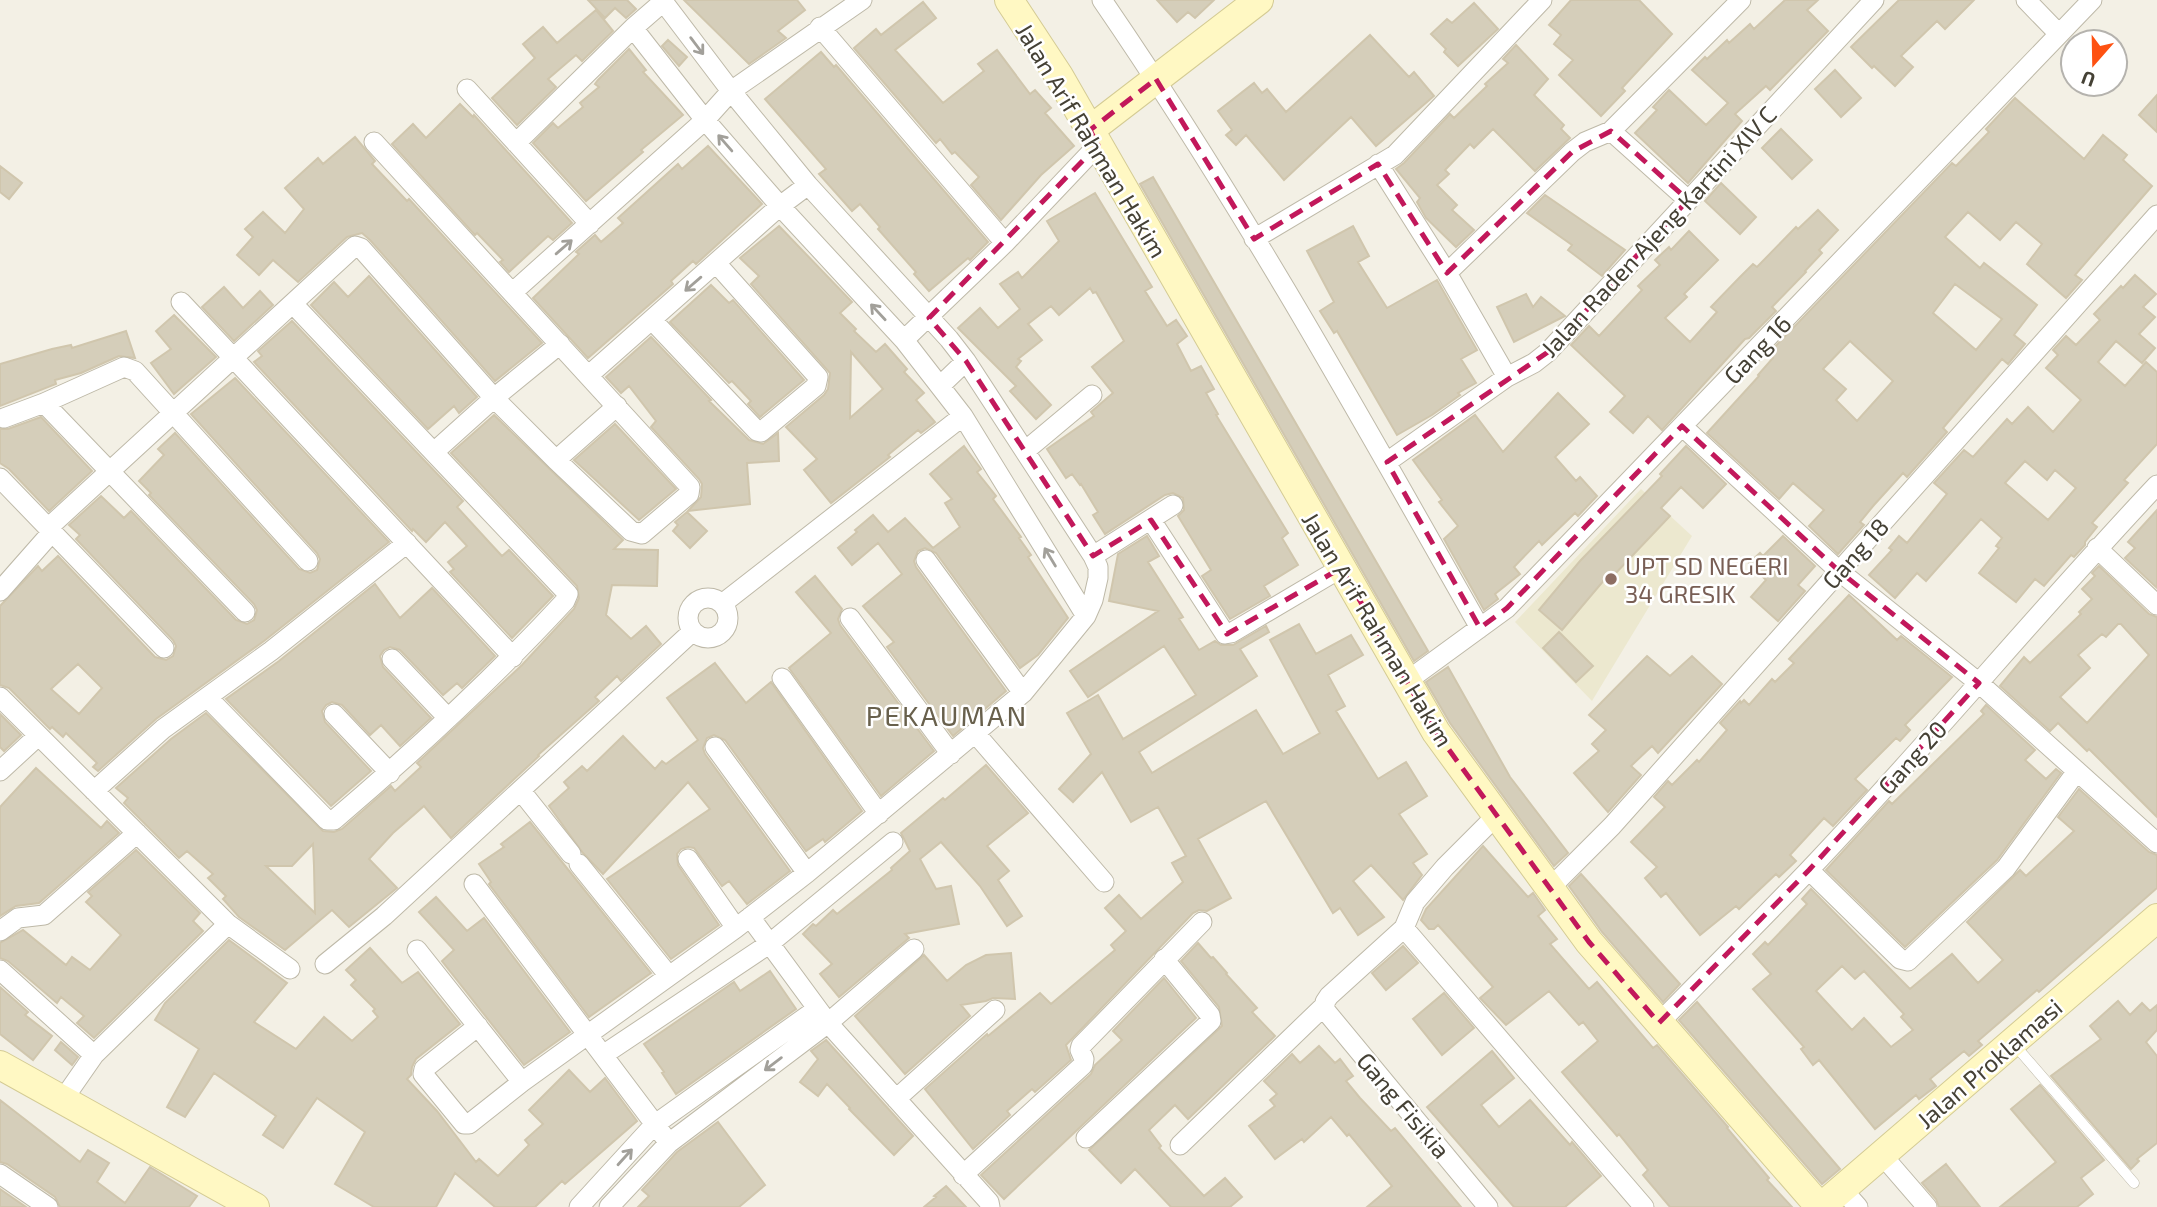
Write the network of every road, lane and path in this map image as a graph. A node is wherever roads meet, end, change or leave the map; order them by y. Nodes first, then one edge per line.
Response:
1 (862, 0) edge
2 (1009, 0) edge
3 (1102, 0) edge
4 (1259, 0) edge
5 (1542, 0) edge
6 (1741, 0) edge
7 (1874, 0) edge
8 (2025, 0) edge
9 (2092, 0) edge
10 (663, 1) edge
11 (836, 7) edge
12 (820, 27) junction
13 (633, 28) junction
14 (2065, 28) edge
15 (2059, 34) joint
16 (1156, 79) junction
17 (467, 89) dead end
18 (731, 91) junction
19 (705, 120) junction
20 (1611, 131) junction
21 (1094, 138) junction
22 (374, 142) dead end
23 (516, 143) junction
24 (1378, 164) junction
25 (808, 185) junction
26 (1688, 201) junction
27 (780, 206) junction
28 (2157, 215) edge
29 (590, 224) junction
30 (1254, 239) junction
31 (1005, 243) junction
32 (716, 263) junction
33 (1447, 273) junction
34 (513, 292) junction
35 (181, 302) dead end
36 (294, 305) junction
37 (929, 318) junction
38 (652, 320) junction
39 (904, 340) junction
40 (560, 344) junction
41 (235, 359) junction
42 (967, 361) junction
43 (589, 375) junction
44 (1507, 377) junction
45 (940, 386) junction
46 (1092, 395) dead end
47 (494, 398) junction
48 (44, 403) junction
49 (617, 406) junction
50 (173, 415) junction
51 (963, 416) junction
52 (1001, 416) junction
53 (4, 418) dead end
54 (1682, 426) junction
55 (976, 435) junction
56 (1025, 451) junction
57 (434, 452) junction
58 (556, 460) junction
59 (1387, 462) junction
60 (111, 472) junction
61 (0, 478) edge
62 (2157, 485) edge
63 (1173, 505) dead end
64 (1150, 520) junction
65 (50, 530) junction
66 (407, 543) junction
67 (2097, 548) junction
68 (1093, 556) junction
69 (926, 560) dead end
70 (308, 561) dead end
71 (1341, 568) junction
72 (1839, 571) junction
73 (0, 591) edge
74 (2157, 605) edge
75 (246, 612) dead end
76 (1086, 616) junction
77 (850, 618) dead end
78 (1480, 628) junction
79 (164, 648) dead end
80 (513, 657) junction
81 (392, 659) dead end
82 (782, 678) dead end
83 (1407, 681) junction
84 (1979, 683) junction
85 (1023, 693) junction
86 (0, 696) edge
87 (207, 696) junction
88 (334, 714) dead end
89 (449, 718) junction
90 (975, 733) junction
91 (38, 736) junction
92 (715, 747) dead end
93 (951, 754) junction
94 (0, 771) edge
95 (2077, 771) junction
96 (390, 773) junction
97 (94, 791) junction
98 (521, 792) junction
99 (879, 814) junction
100 (1496, 817) junction
101 (136, 833) junction
102 (893, 842) dead end
103 (2157, 843) edge
104 (688, 859) dead end
105 (1809, 870) junction
106 (807, 873) junction
107 (1104, 882) dead end
108 (474, 884) dead end
109 (1550, 888) junction
110 (2157, 918) edge
111 (743, 922) junction
112 (1202, 922) dead end
113 (229, 924) junction
114 (1404, 928) junction
115 (0, 931) edge
116 (769, 944) junction
117 (915, 949) dead end
118 (417, 950) dead end
119 (1164, 959) junction
120 (326, 964) dead end
121 (290, 969) dead end
122 (0, 970) edge
123 (669, 976) junction
124 (1324, 1004) junction
125 (995, 1010) dead end
126 (822, 1016) junction
127 (1659, 1023) junction
128 (478, 1026) junction
129 (588, 1034) junction
130 (2013, 1042) junction
131 (94, 1055) junction
132 (603, 1055) junction
133 (0, 1065) edge
134 (523, 1082) junction
135 (895, 1098) junction
136 (62, 1101) junction
137 (654, 1125) junction
138 (1086, 1138) dead end
139 (669, 1143) junction
140 (1181, 1145) dead end
141 (1882, 1154) junction
142 (0, 1174) edge
143 (963, 1175) junction
144 (2134, 1183) dead end
145 (1850, 1198) edge
146 (48, 1207) edge
147 (255, 1207) edge
148 (579, 1207) edge
149 (610, 1207) edge
150 (990, 1207) edge
151 (1488, 1207) edge
152 (1644, 1207) edge
153 (1821, 1207) edge
154 (1927, 1207) edge

1 - 11 street
2 - 21 main road, Jalan Arif Rahman Hakim
3 - 16 street
4 - 16 main road
5 - 24 street
6 - 20 street
7 - 26 street, Jalan Raden Ajeng Kartini XIV C
8 - 15 street
9 - 14 street, Gang 16
10 - 13 street
10 -> 18 street
11 - 12 street
12 - 18 street
12 - 31 street
13 - 19 street
13 - 23 street
15 - 54 street, Gang 16
16 - 21 main road
16 - 30 street
17 - 23 street
18 - 19 street
18 - 25 street
27 -> 19 street
19 - 29 street
20 - 26 street
20 - 33 street
21 - 31 street
21 - 71 main road, Jalan Arif Rahman Hakim
22 - 34 street
23 - 29 street
24 - 30 street
24 - 33 street
25 - 27 street
25 - 37 street
26 - 44 street, Jalan Raden Ajeng Kartini XIV C
27 - 32 street
39 -> 27 street
28 - 72 street, Gang 18
34 -> 29 street
30 - 59 street
31 - 37 street
32 -> 38 street
32 - 38 street
33 - 44 street
34 - 40 street
35 - 41 street
36 - 41 street
36 - 47 street
36 - 57 street
37 - 39 street
37 - 42 street
38 - 43 street
39 - 45 street
40 - 43 street
40 - 47 street
41 - 50 street
41 - 66 street
42 - 45 street
42 - 52 street
43 - 49 street
44 - 59 street, Jalan Raden Ajeng Kartini XIV C
45 - 51 street
46 - 56 street
47 - 57 street
47 - 58 street
48 - 50 street
48 - 53 street
48 - 60 street
49 - 58 street
49 - 58 street
50 - 60 street
50 - 70 street
51 - 55 street
51 - 98 street
52 - 55 street
52 - 56 street
54 - 72 street
54 - 78 street, Gang 16
76 -> 55 street
56 - 68 street
57 - 80 street
59 - 78 street
60 - 65 street
60 - 75 street
61 - 65 street
62 - 67 street, Gang 20
63 - 64 street
64 - 68 street
64 - 71 street
65 - 73 street
65 - 79 street
66 - 80 street
66 - 87 street
67 - 74 street
67 - 84 street, Gang 20
68 - 76 street
69 - 85 street
71 - 83 main road, Jalan Arif Rahman Hakim
72 - 84 street
72 - 109 street, Gang 18
76 - 85 street
77 - 93 street
78 - 83 street, Gang 16
80 - 89 street
81 - 89 street
82 - 99 street
83 - 100 main road, Jalan Arif Rahman Hakim
84 - 95 street
84 - 105 street, Gang 20
85 - 90 street
86 - 91 street
87 - 96 street
87 - 97 street
88 - 96 street
89 - 96 street
90 - 93 street
90 - 107 street
91 - 94 street
91 - 97 street
92 - 106 street
93 - 99 street
95 - 103 street
95 - 105 street
97 - 101 street
98 - 120 street
98 - 123 street
99 - 106 street
100 - 109 main road, Jalan Arif Rahman Hakim
100 - 114 street
101 - 113 street
101 - 115 street
102 - 116 street
104 - 111 street
105 - 127 street, Gang 20
106 - 111 street
108 - 129 street
109 - 127 main road, Jalan Arif Rahman Hakim
110 - 130 main road, Jalan Proklamasi
111 - 116 street
111 - 123 street
112 - 119 street
113 - 121 street
113 - 131 street
114 - 124 street
114 - 152 street
116 - 126 street
116 - 132 street
117 - 126 street
118 - 128 street
119 - 138 street
119 - 143 street
122 - 131 street
123 - 129 street
124 - 140 street
124 - 151 street, Gang Fisikia
125 - 135 street
126 - 135 street
126 - 137 street
126 -> 139 street
127 - 153 main road, Jalan Arif Rahman Hakim
128 - 134 street
128 - 134 street
129 - 132 street
129 - 134 street
130 - 141 main road, Jalan Proklamasi
130 - 144 lane
131 - 136 street
132 - 137 street
133 - 136 main road
135 - 143 street
136 - 147 main road
137 - 139 street
148 -> 137 street
139 - 149 street
141 - 145 main road, Jalan Proklamasi
141 - 154 street
142 - 146 street
143 - 150 street
145 - 153 main road, Jalan Proklamasi

